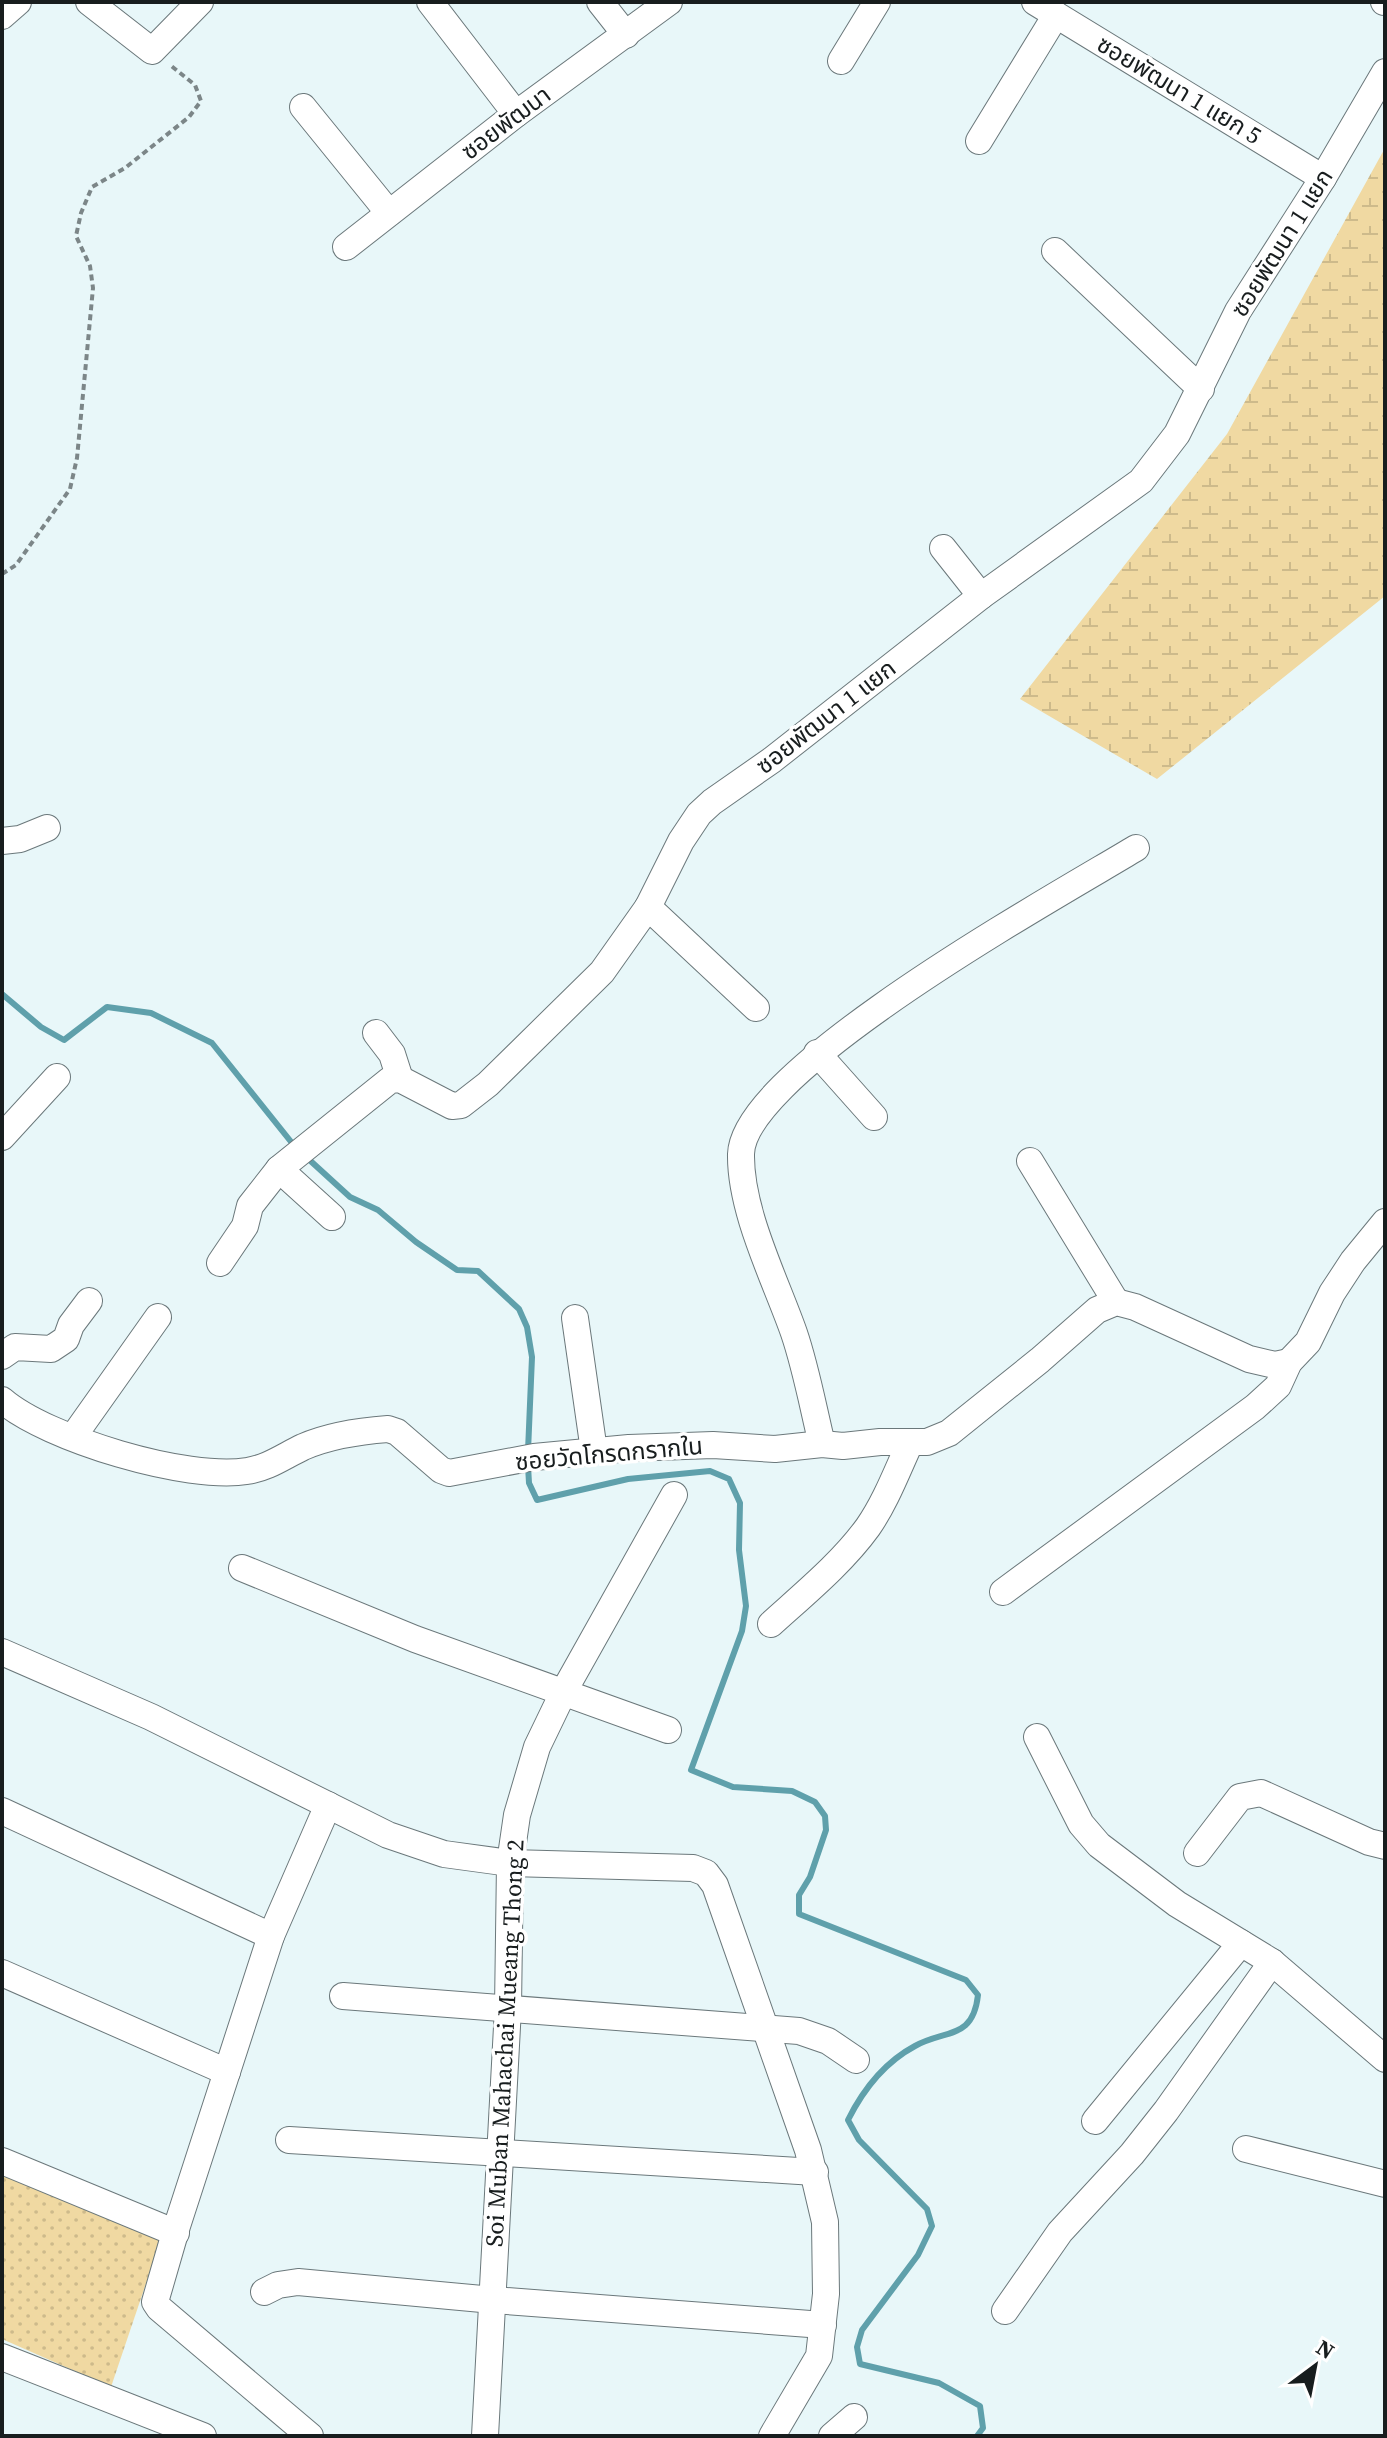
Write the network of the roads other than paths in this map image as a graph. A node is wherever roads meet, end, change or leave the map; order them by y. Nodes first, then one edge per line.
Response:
1 (18, 2) edge
2 (89, 2) edge
3 (200, 2) edge
4 (430, 2) edge
5 (600, 2) edge
6 (669, 2) edge
7 (877, 2) edge
8 (1045, 8) edge
9 (2, 16) edge
10 (626, 35) junction
11 (841, 61) dead end
12 (1385, 72) edge
13 (303, 107) dead end
14 (516, 114) junction
15 (979, 141) dead end
16 (1323, 178) junction
17 (389, 213) junction
18 (346, 247) dead end
19 (1055, 251) dead end
20 (1201, 389) junction
21 (943, 548) dead end
22 (981, 596) junction
23 (47, 828) dead end
24 (2, 841) edge
25 (1136, 848) dead end
26 (648, 907) junction
27 (756, 1008) dead end
28 (376, 1033) dead end
29 (817, 1053) junction
30 (57, 1077) dead end
31 (400, 1079) junction
32 (874, 1117) dead end
33 (2, 1137) edge
34 (1030, 1161) dead end
35 (279, 1169) junction
36 (332, 1217) dead end
37 (1385, 1222) edge
38 (220, 1263) dead end
39 (89, 1301) dead end
40 (1116, 1302) junction
41 (158, 1317) dead end
42 (575, 1318) dead end
43 (2, 1356) edge
44 (1289, 1362) junction
45 (2, 1400) edge
46 (73, 1437) junction
47 (910, 1443) junction
48 (822, 1444) junction
49 (594, 1451) junction
50 (674, 1495) dead end
51 (242, 1568) dead end
52 (1003, 1592) dead end
53 (771, 1624) dead end
54 (2, 1652) edge
55 (564, 1691) junction
56 (668, 1730) dead end
57 (1037, 1737) dead end
58 (328, 1805) junction
59 (2, 1811) edge
60 (1385, 1846) edge
61 (1197, 1853) dead end
62 (510, 1863) junction
63 (271, 1936) junction
64 (1241, 1943) junction
65 (1272, 1962) junction
66 (2, 1973) edge
67 (343, 1996) dead end
68 (508, 2008) junction
69 (764, 2027) junction
70 (1385, 2059) edge
71 (856, 2060) dead end
72 (227, 2072) junction
73 (1095, 2121) dead end
74 (289, 2140) dead end
75 (1246, 2149) dead end
76 (501, 2151) junction
77 (2, 2161) edge
78 (815, 2172) junction
79 (1385, 2184) edge
80 (176, 2233) junction
81 (264, 2292) dead end
82 (493, 2300) junction
83 (1005, 2311) dead end
84 (823, 2325) junction
85 (2, 2357) edge
86 (854, 2417) dead end
87 (203, 2436) edge
88 (310, 2436) edge
89 (485, 2436) edge
90 (772, 2436) edge
91 (832, 2436) edge

1 - 9 street
2 - 3 street
4 - 14 street
5 - 10 street
6 - 10 street, ซอยพัฒนา
7 - 11 street
8 - 15 street
8 - 16 street, ซอยพัฒนา 1 แยก 5
10 - 14 street, ซอยพัฒนา
12 - 16 street, ซอยพัฒนา 1 แยก
13 - 17 street
14 - 17 street, ซอยพัฒนา
16 - 20 street, ซอยพัฒนา 1 แยก
17 - 18 street, ซอยพัฒนา
19 - 20 street
20 - 22 street, ซอยพัฒนา 1 แยก
21 - 22 street
22 - 26 street, ซอยพัฒนา 1 แยก
23 - 24 street
25 - 29 street
26 - 27 street
26 - 31 street, ซอยพัฒนา 1 แยก
28 - 31 street
29 - 32 street
29 - 48 street
30 - 33 street
31 - 35 street
34 - 40 street
35 - 36 street
35 - 38 street
37 - 44 street
39 - 43 street
40 - 44 street
40 - 47 street, ซอยวัดโกรดกรากใน
41 - 46 street
42 - 49 street
44 - 52 street
45 - 46 street, ซอยวัดโกรดกรากใน
46 - 49 street, ซอยวัดโกรดกรากใน
47 - 48 street, ซอยวัดโกรดกรากใน
47 - 53 street
48 - 49 street, ซอยวัดโกรดกรากใน
50 - 55 street, Soi Muban Mahachai Mueang Thong 2
51 - 55 street
54 - 58 street
55 - 56 street
55 - 62 street, Soi Muban Mahachai Mueang Thong 2
57 - 64 street
58 - 62 street
58 - 63 street
59 - 63 street
60 - 61 street
62 - 68 street, Soi Muban Mahachai Mueang Thong 2
62 - 69 street
63 - 72 street
64 - 65 street
64 - 73 street
65 - 70 street
65 - 83 street
66 - 72 street
67 - 68 street
68 - 69 street
68 - 76 street, Soi Muban Mahachai Mueang Thong 2
69 - 71 street
69 - 78 street
72 - 80 street
74 - 76 street
75 - 79 street
76 - 78 street
76 - 82 street, Soi Muban Mahachai Mueang Thong 2
77 - 80 street
78 - 84 street
80 - 88 street
81 - 82 street
82 - 84 street
82 - 89 street, Soi Muban Mahachai Mueang Thong 2
84 - 90 street
85 - 87 street
86 - 91 street

